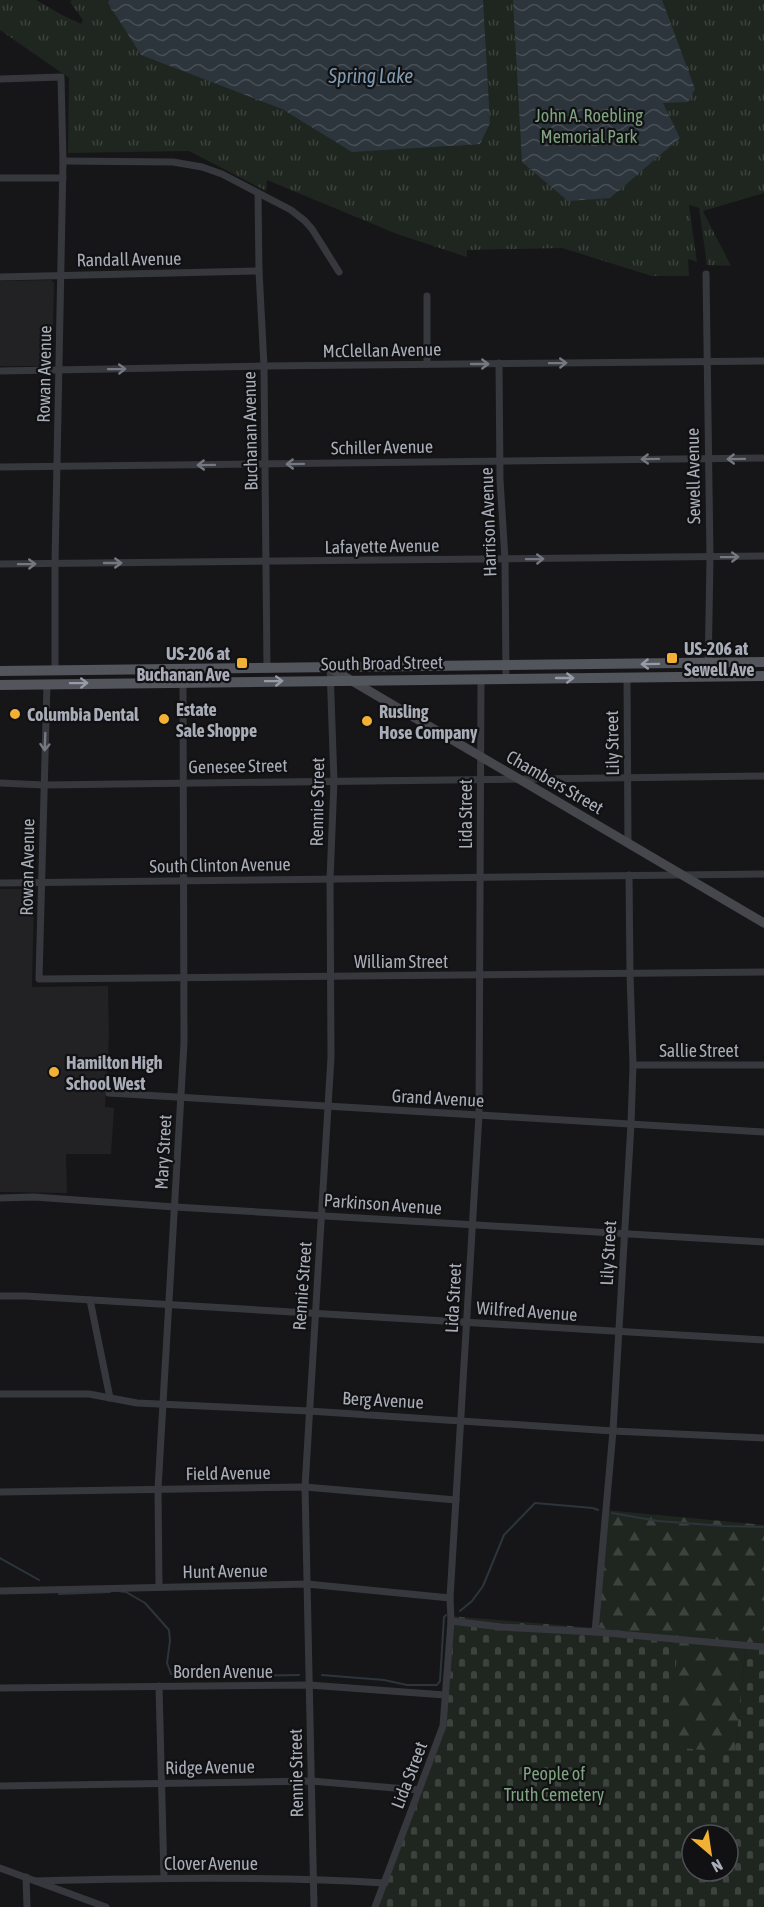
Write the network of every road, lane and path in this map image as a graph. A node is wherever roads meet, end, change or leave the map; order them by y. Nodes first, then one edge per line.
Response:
1 (0, 79) edge
2 (63, 161) junction
3 (0, 178) edge
4 (63, 178) junction
5 (258, 193) junction
6 (259, 271) junction
7 (339, 272) dead end
8 (706, 274) dead end
9 (61, 275) junction
10 (0, 277) edge
11 (427, 296) dead end
12 (706, 361) junction
13 (764, 361) edge
14 (499, 363) junction
15 (428, 364) junction
16 (264, 366) junction
17 (0, 371) edge
18 (58, 371) junction
19 (764, 458) edge
20 (708, 459) junction
21 (500, 461) junction
22 (265, 464) junction
23 (58, 466) junction
24 (0, 467) edge
25 (764, 556) edge
26 (710, 557) junction
27 (505, 559) junction
28 (55, 563) junction
29 (267, 563) junction
30 (0, 564) edge
31 (764, 662) edge
32 (708, 663) junction
33 (506, 666) junction
34 (306, 668) junction
35 (330, 668) junction
36 (267, 669) junction
37 (55, 670) junction
38 (0, 671) edge
39 (764, 676) edge
40 (708, 677) junction
41 (627, 678) junction
42 (481, 679) junction
43 (506, 679) junction
44 (306, 681) junction
45 (331, 681) junction
46 (349, 681) junction
47 (183, 682) junction
48 (47, 684) junction
49 (0, 685) edge
50 (481, 758) junction
51 (764, 776) edge
52 (628, 777) junction
53 (481, 778) junction
54 (516, 778) junction
55 (334, 781) junction
56 (184, 782) junction
57 (0, 783) edge
58 (44, 784) junction
59 (628, 844) junction
60 (764, 874) edge
61 (629, 875) junction
62 (681, 875) junction
63 (480, 877) junction
64 (330, 879) junction
65 (184, 881) junction
66 (0, 883) edge
67 (41, 883) junction
68 (764, 923) edge
69 (764, 972) edge
70 (630, 974) junction
71 (480, 975) junction
72 (331, 976) junction
73 (184, 977) junction
74 (39, 979) joint
75 (633, 1065) junction
76 (764, 1065) edge
77 (110, 1094) dead end
78 (181, 1098) junction
79 (328, 1106) junction
80 (479, 1115) junction
81 (631, 1125) junction
82 (764, 1132) edge
83 (0, 1198) edge
84 (175, 1207) junction
85 (321, 1215) junction
86 (472, 1224) junction
87 (624, 1233) junction
88 (764, 1242) edge
89 (0, 1296) edge
90 (90, 1300) junction
91 (169, 1305) junction
92 (315, 1313) junction
93 (467, 1322) junction
94 (619, 1332) junction
95 (764, 1340) edge
96 (0, 1394) edge
97 (110, 1398) junction
98 (162, 1404) junction
99 (309, 1411) junction
100 (461, 1420) junction
101 (613, 1431) junction
102 (764, 1438) edge
103 (305, 1487) junction
104 (158, 1489) junction
105 (0, 1492) edge
106 (456, 1500) junction
107 (307, 1584) junction
108 (159, 1587) junction
109 (0, 1591) edge
110 (450, 1598) junction
111 (451, 1621) junction
112 (595, 1632) junction
113 (764, 1647) edge
114 (309, 1685) junction
115 (159, 1686) junction
116 (0, 1688) edge
117 (445, 1695) junction
118 (311, 1781) junction
119 (162, 1783) junction
120 (0, 1786) edge
121 (419, 1790) junction
122 (0, 1868) edge
123 (26, 1877) junction
124 (164, 1878) junction
125 (314, 1879) junction
126 (36, 1881) junction
127 (385, 1882) junction
128 (27, 1907) edge
129 (106, 1907) edge
130 (314, 1907) edge
131 (375, 1907) edge

1 - 2 street, Rowan Avenue
2 - 4 street, Rowan Avenue
2 - 5 street
3 - 4 street
4 - 9 street, Rowan Avenue
5 - 6 street, Buchanan Avenue
5 - 7 street
6 - 9 street, Randall Avenue
6 - 16 street, Buchanan Avenue
8 - 12 street, Sewell Avenue
9 - 10 street, Randall Avenue
9 - 18 street, Rowan Avenue
11 - 15 street
12 - 13 street, McClellan Avenue
14 -> 12 street, McClellan Avenue
12 - 20 street, Sewell Avenue
15 -> 14 street, McClellan Avenue
14 - 21 street, Harrison Avenue
15 - 16 street, McClellan Avenue
18 -> 16 street, McClellan Avenue
16 - 22 street, Buchanan Avenue
17 - 18 street, McClellan Avenue
18 - 23 street, Rowan Avenue
19 -> 20 street, Schiller Avenue
20 -> 21 street, Schiller Avenue
20 - 26 street, Sewell Avenue
21 -> 22 street, Schiller Avenue
21 - 27 street, Harrison Avenue
22 -> 23 street, Schiller Avenue
22 - 29 street, Buchanan Avenue
23 - 24 street, Schiller Avenue
23 - 28 street, Rowan Avenue
26 -> 25 street, Lafayette Avenue
27 -> 26 street, Lafayette Avenue
26 - 32 street, Sewell Avenue
27 - 29 street, Lafayette Avenue
27 - 33 street, Harrison Avenue
28 -> 29 street, Lafayette Avenue
30 -> 28 street, Lafayette Avenue
28 - 37 street, Rowan Avenue
29 - 36 street, Buchanan Avenue
31 - 32 main road, South Broad Street
32 -> 33 main road, South Broad Street
32 - 40 street, Sewell Avenue
33 - 35 main road, South Broad Street
33 - 43 street, Harrison Avenue
34 - 35 main road, South Broad Street
34 - 36 main road, South Broad Street
34 - 44 street
35 - 45 street, Rennie Street
35 - 46 street, Chambers Street
36 - 37 main road, South Broad Street
37 - 38 main road, South Broad Street
39 - 40 main road, South Broad Street
40 - 41 main road, South Broad Street
43 -> 41 main road, South Broad Street
41 - 52 street, Lily Street
42 - 43 main road, South Broad Street
42 - 46 main road, South Broad Street
42 - 50 street, Lida Street
44 - 45 main road, South Broad Street
47 -> 44 main road, South Broad Street
45 - 46 main road, South Broad Street
45 - 55 street, Rennie Street
46 - 50 street, Chambers Street
48 -> 47 main road, South Broad Street
47 - 56 street, Mary Street
48 - 49 main road, South Broad Street
48 -> 58 street, Rowan Avenue
50 - 53 street, Lida Street
50 - 54 street, Chambers Street
51 - 52 street, Genesee Street
52 - 54 street, Genesee Street
52 - 59 street, Lily Street
53 - 54 street, Genesee Street
53 - 55 street, Genesee Street
53 - 63 street, Lida Street
54 - 59 street, Chambers Street
55 - 56 street, Genesee Street
55 - 64 street, Rennie Street
56 - 58 street, Genesee Street
56 - 65 street, Mary Street
57 - 58 street, Genesee Street
58 - 67 street, Rowan Avenue
59 - 62 street, Chambers Street
60 - 62 street, South Clinton Avenue
61 - 62 street, South Clinton Avenue
61 - 63 street, South Clinton Avenue
61 - 70 street, Lily Street
62 - 68 street, Chambers Street
63 - 64 street, South Clinton Avenue
63 - 71 street, Lida Street
64 - 65 street, South Clinton Avenue
64 - 72 street, Rennie Street
65 - 67 street, South Clinton Avenue
65 - 73 street, Mary Street
66 - 67 street, South Clinton Avenue
67 - 74 street, Rowan Avenue
69 - 70 street, William Street
70 - 71 street, William Street
70 - 75 street, Lily Street
71 - 72 street, William Street
71 - 80 street, Lida Street
72 - 73 street, William Street
72 - 79 street, Rennie Street
73 - 74 street, William Street
73 - 78 street, Mary Street
75 - 76 street, Sallie Street
75 - 81 street, Lily Street
77 - 78 street, Grand Avenue
78 - 79 street, Grand Avenue
78 - 84 street, Mary Street
79 - 80 street, Grand Avenue
79 - 85 street, Rennie Street
80 - 81 street, Grand Avenue
80 - 86 street, Lida Street
81 - 82 street, Grand Avenue
81 - 87 street, Lily Street
83 - 84 street, Parkinson Avenue
84 - 85 street, Parkinson Avenue
84 - 91 street, Mary Street
85 - 86 street, Parkinson Avenue
85 - 92 street, Rennie Street
86 - 87 street, Parkinson Avenue
86 - 93 street, Lida Street
87 - 88 street, Parkinson Avenue
87 - 94 street, Lily Street
89 - 90 street, Wilfred Avenue
90 - 91 street, Wilfred Avenue
90 - 97 street
91 - 92 street, Wilfred Avenue
91 - 98 street, Mary Street
92 - 93 street, Wilfred Avenue
92 - 99 street, Rennie Street
93 - 94 street, Wilfred Avenue
93 - 100 street, Lida Street
94 - 95 street, Wilfred Avenue
94 - 101 street, Lily Street
96 - 97 street, Berg Avenue
97 - 98 street, Berg Avenue
98 - 99 street, Berg Avenue
98 - 104 street, Mary Street
99 - 100 street, Berg Avenue
99 - 103 street, Rennie Street
100 - 101 street, Berg Avenue
100 - 106 street, Lida Street
101 - 102 street, Berg Avenue
101 - 112 street, Lily Street
103 - 104 street, Field Avenue
103 - 106 street, Field Avenue
103 - 107 street, Rennie Street
104 - 105 street, Field Avenue
104 - 108 street, Mary Street
106 - 110 street, Lida Street
107 - 108 street, Hunt Avenue
107 - 110 street, Hunt Avenue
107 - 114 street, Rennie Street
108 - 109 street, Hunt Avenue
110 - 111 street, Lida Street
111 - 112 street
111 - 117 street, Lida Street
112 - 113 street
114 - 115 street, Borden Avenue
114 - 117 street, Borden Avenue
114 - 118 street, Rennie Street
115 - 116 street, Borden Avenue
115 - 119 street
117 - 121 street, Lida Street
118 - 119 street, Ridge Avenue
118 - 121 street, Ridge Avenue
118 - 125 street, Rennie Street
119 - 120 street, Ridge Avenue
119 - 124 street
121 - 127 street, Lida Street
122 - 123 street
123 - 126 street
123 - 128 street
124 - 125 street, Clover Avenue
124 - 126 street, Clover Avenue
125 - 127 street, Clover Avenue
125 - 130 street, Rennie Street
126 - 129 street
127 - 131 street, Lida Street

